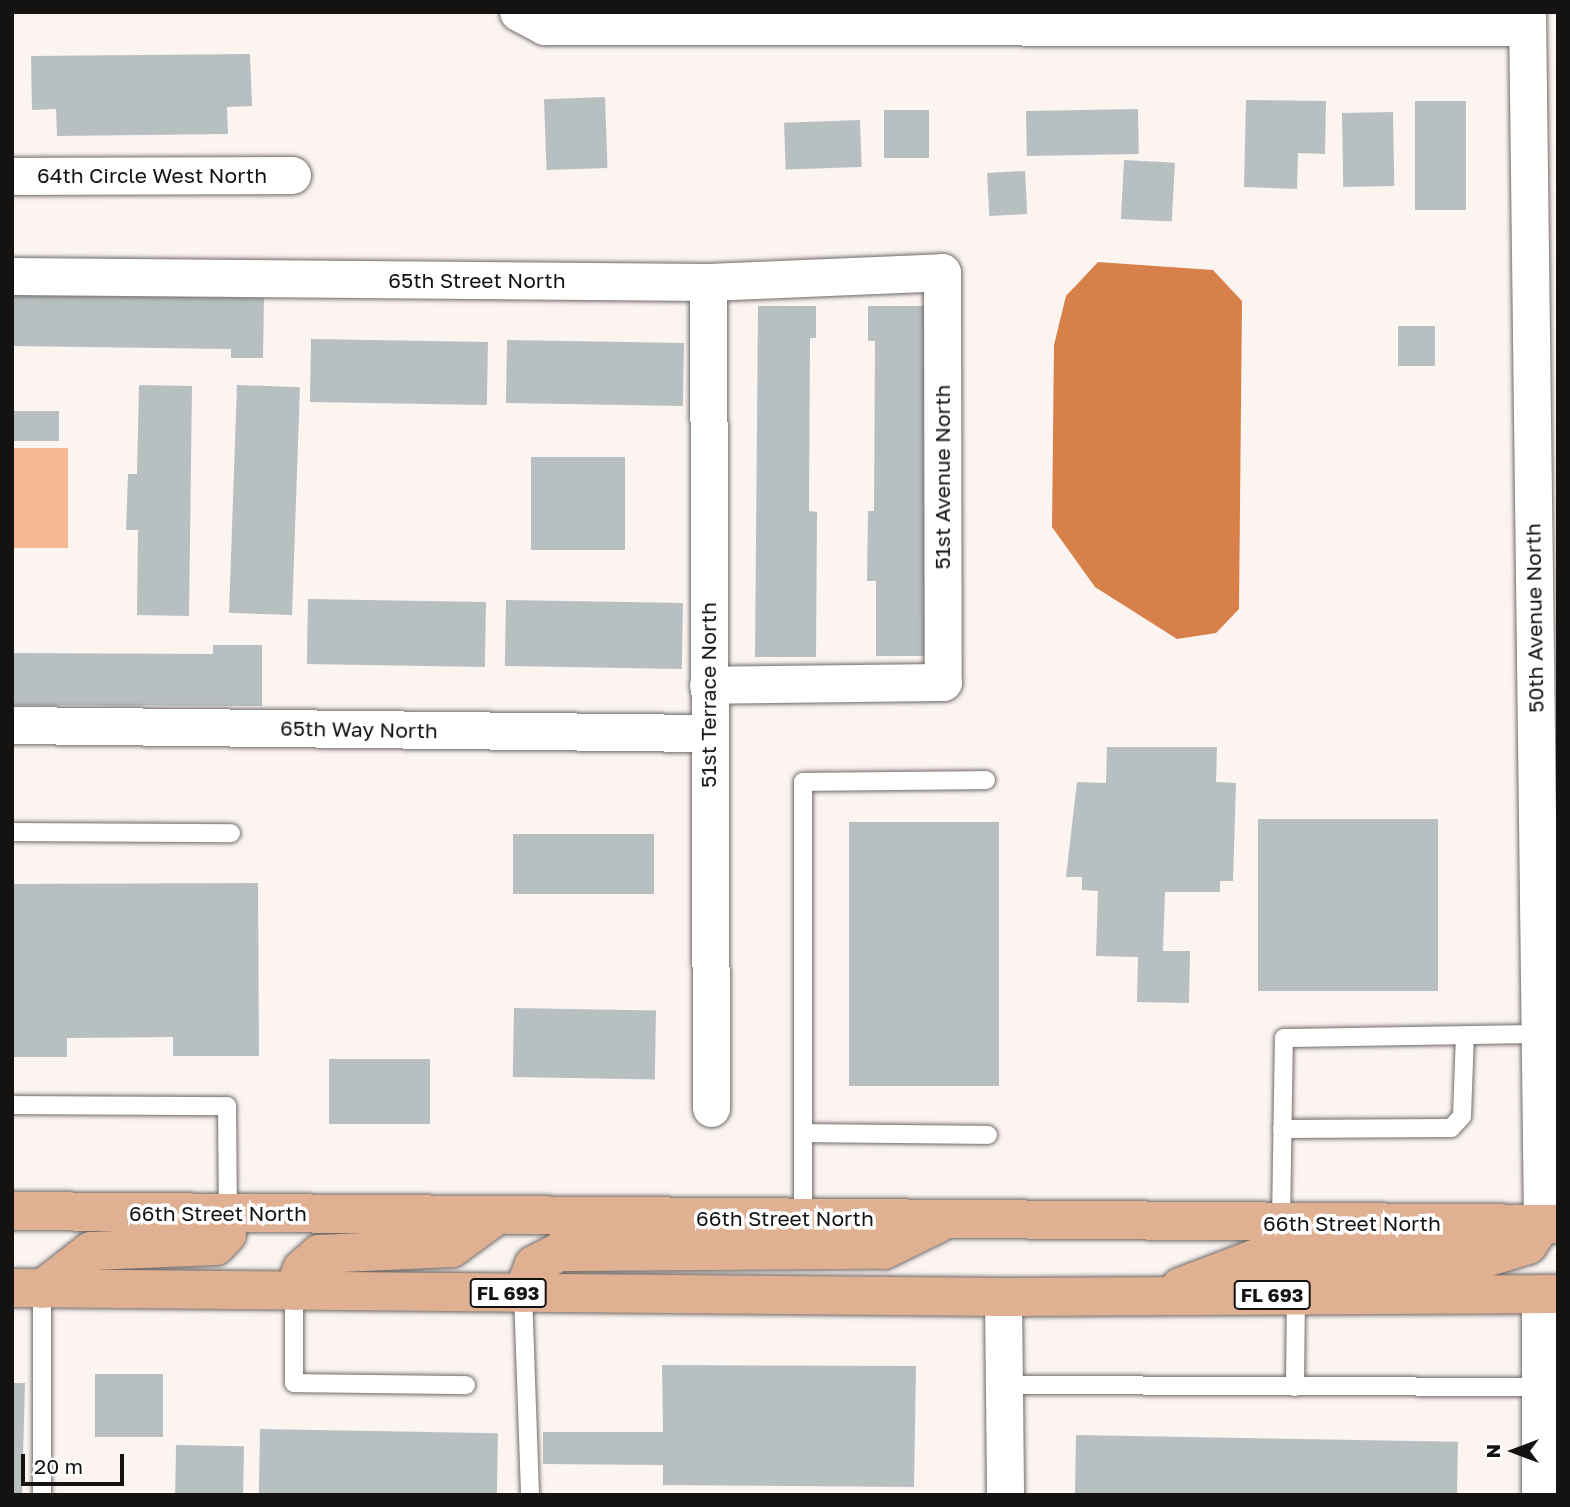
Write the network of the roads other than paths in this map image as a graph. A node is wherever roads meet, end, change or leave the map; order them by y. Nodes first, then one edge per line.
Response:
1 (518, 12) edge
2 (1527, 20) edge
3 (292, 175) dead end
4 (12, 176) edge
5 (942, 272) joint
6 (12, 276) edge
7 (708, 282) junction
8 (708, 685) junction
9 (12, 725) edge
10 (707, 733) junction
11 (986, 780) dead end
12 (12, 832) edge
13 (230, 833) dead end
14 (1539, 1034) junction
15 (1465, 1035) junction
16 (12, 1105) edge
17 (711, 1108) dead end
18 (1282, 1129) junction
19 (805, 1133) junction
20 (988, 1135) dead end
21 (12, 1211) edge
22 (228, 1213) junction
23 (497, 1215) junction
24 (803, 1218) junction
25 (947, 1219) junction
26 (1281, 1222) junction
27 (1550, 1224) edge
28 (1552, 1287) edge
29 (27, 1288) edge
30 (293, 1291) junction
31 (523, 1293) junction
32 (1296, 1295) junction
33 (1154, 1296) junction
34 (1003, 1297) junction
35 (466, 1385) dead end
36 (1003, 1385) junction
37 (1294, 1387) junction
38 (1540, 1387) junction
39 (42, 1495) edge
40 (530, 1495) edge
41 (1005, 1495) edge
42 (1540, 1495) edge

1 - 2 street
2 - 14 street, 50th Avenue North
3 - 4 street, 64th Circle West North
5 - 7 street, 65th Street North
5 - 8 street, 51st Avenue North
6 - 7 street, 65th Street North
7 - 8 street, 51st Terrace North
8 - 10 street, 51st Terrace North
9 - 10 street, 65th Way North
10 - 17 street, 51st Terrace North
11 - 19 lane
12 - 13 lane
14 - 15 lane
14 - 27 street, 50th Avenue North
15 - 18 lane
15 - 18 lane
16 - 22 lane
18 - 26 lane
19 - 20 lane
19 - 24 lane
21 - 22 main road, 66th Street North
22 - 23 main road, 66th Street North
22 - 29 main road
23 - 24 main road, 66th Street North
23 - 30 main road
24 - 25 main road, 66th Street North
25 - 26 main road, 66th Street North
25 - 31 main road
26 - 27 main road, 66th Street North
27 - 33 main road
28 - 32 main road, FL 693
28 - 38 street
29 - 30 main road, FL 693
29 - 39 lane
30 - 31 main road, FL 693
30 - 35 lane
31 - 34 main road, FL 693
31 - 40 lane
32 - 33 main road, FL 693
32 - 37 lane
33 - 34 main road, FL 693
34 - 36 street
36 - 37 lane
36 - 41 street
37 - 38 lane
38 - 42 street

